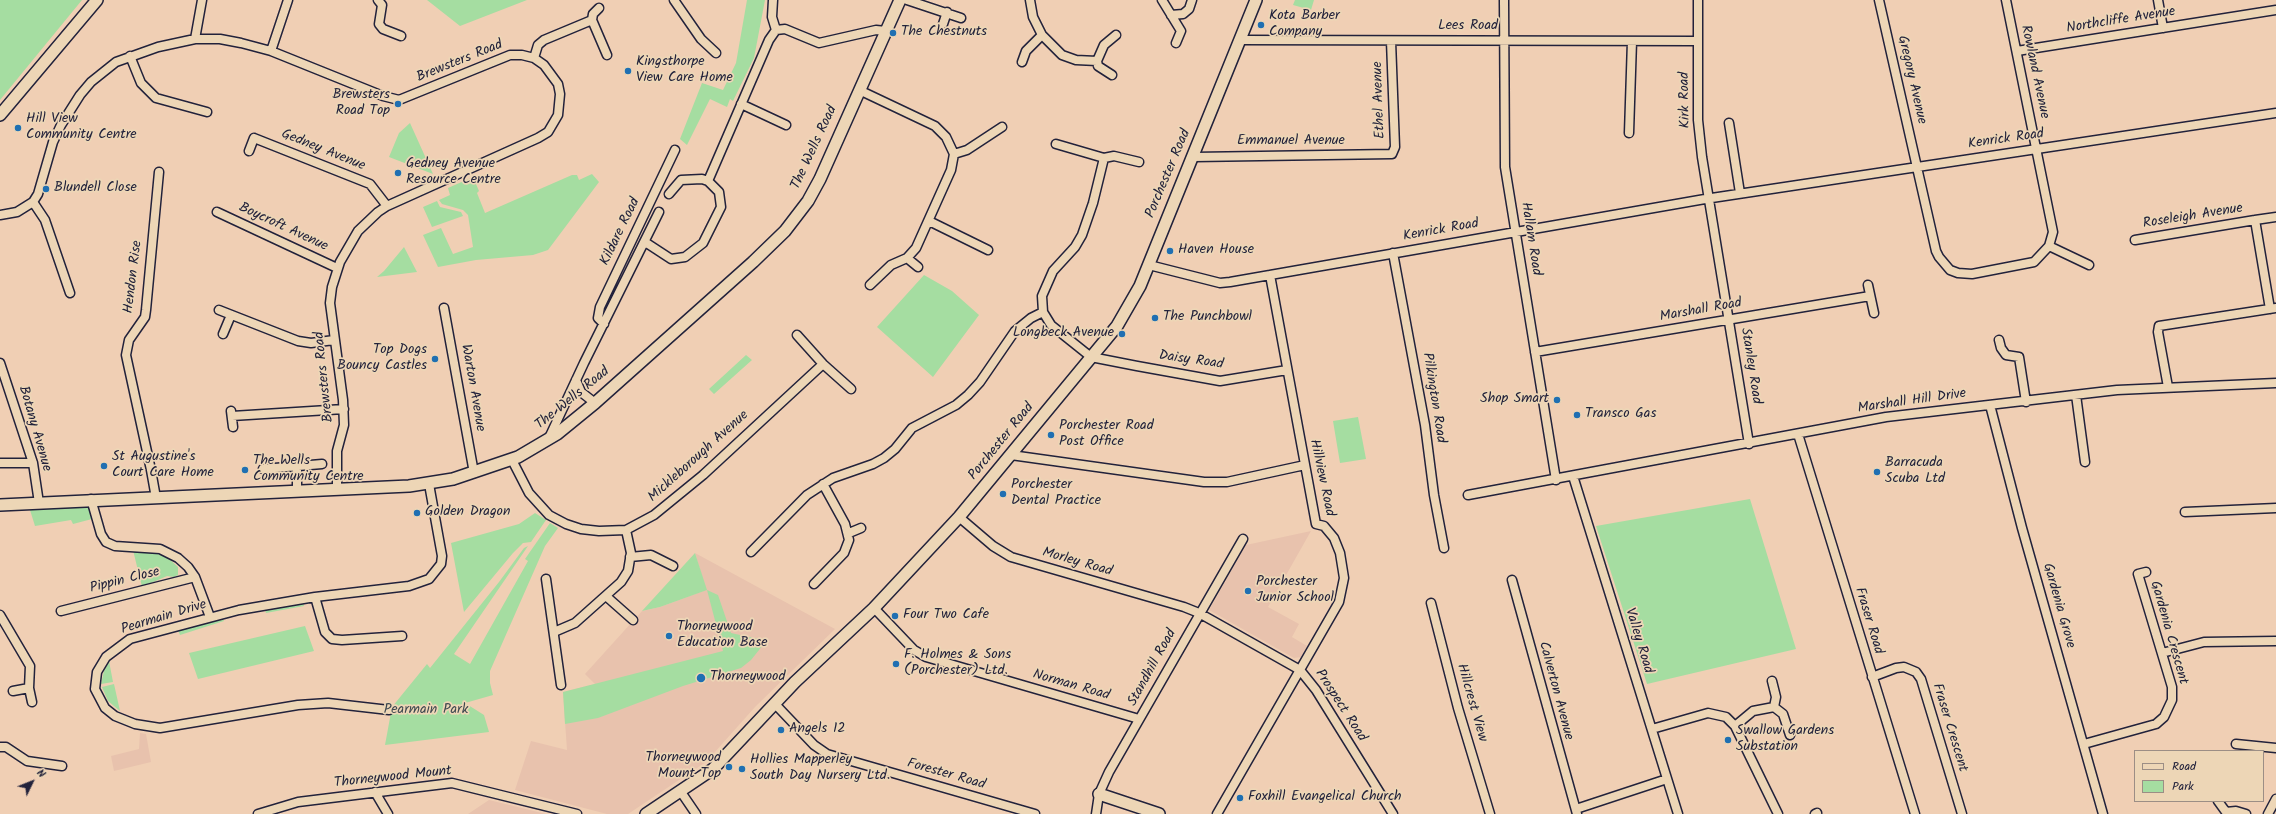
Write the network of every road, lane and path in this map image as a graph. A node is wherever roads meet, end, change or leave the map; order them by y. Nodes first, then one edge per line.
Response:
1 (97, 0) edge
2 (202, 0) edge
3 (288, 0) edge
4 (378, 0) edge
5 (773, 0) edge
6 (900, 0) edge
7 (907, 0) edge
8 (1030, 0) edge
9 (1162, 0) edge
10 (1192, 0) edge
11 (1256, 0) edge
12 (1504, 0) edge
13 (1698, 0) edge
14 (1879, 0) edge
15 (2006, 0) edge
16 (2158, 0) edge
17 (677, 1) edge
18 (599, 8) dead end
19 (2276, 10) edge
20 (947, 12) junction
21 (1171, 15) junction
22 (961, 18) dead end
23 (592, 20) junction
24 (943, 24) dead end
25 (2163, 28) junction
26 (776, 30) junction
27 (886, 31) junction
28 (1042, 35) junction
29 (1116, 35) dead end
30 (401, 36) dead end
31 (195, 39) junction
32 (1239, 40) junction
33 (1504, 40) junction
34 (1391, 41) junction
35 (1698, 41) junction
36 (1632, 42) junction
37 (1176, 43) dead end
38 (271, 51) junction
39 (2017, 51) junction
40 (716, 53) dead end
41 (607, 54) dead end
42 (130, 56) junction
43 (534, 58) junction
44 (1097, 61) junction
45 (1022, 62) dead end
46 (1112, 75) dead end
47 (859, 90) junction
48 (200, 99) dead end
49 (742, 104) junction
50 (196, 107) junction
51 (207, 112) dead end
52 (2276, 113) edge
53 (0, 115) edge
54 (1729, 123) dead end
55 (786, 126) dead end
56 (1002, 127) dead end
57 (1629, 133) dead end
58 (1056, 144) dead end
59 (2038, 149) junction
60 (675, 150) dead end
61 (249, 151) dead end
62 (954, 154) junction
63 (1388, 155) joint
64 (1194, 157) junction
65 (1104, 158) junction
66 (1139, 162) dead end
67 (1917, 166) junction
68 (159, 172) dead end
69 (708, 181) junction
70 (1740, 193) junction
71 (669, 194) dead end
72 (1709, 198) junction
73 (33, 202) junction
74 (388, 206) junction
75 (217, 212) dead end
76 (659, 212) dead end
77 (0, 215) edge
78 (2276, 217) edge
79 (2256, 220) junction
80 (928, 221) junction
81 (1515, 232) junction
82 (2135, 240) dead end
83 (645, 242) junction
84 (2050, 246) junction
85 (988, 250) dead end
86 (1392, 253) junction
87 (907, 258) junction
88 (1149, 265) junction
89 (2089, 265) dead end
90 (918, 267) dead end
91 (337, 268) junction
92 (1270, 274) junction
93 (870, 285) dead end
94 (1868, 285) dead end
95 (70, 293) dead end
96 (1870, 296) junction
97 (444, 308) dead end
98 (2273, 309) edge
99 (220, 310) dead end
100 (1043, 312) junction
101 (1874, 313) dead end
102 (231, 315) junction
103 (1730, 319) junction
104 (604, 324) junction
105 (223, 334) dead end
106 (797, 334) dead end
107 (334, 340) junction
108 (1999, 340) dead end
109 (1536, 352) junction
110 (1091, 357) junction
111 (0, 363) edge
112 (823, 364) junction
113 (1287, 370) junction
114 (576, 380) junction
115 (2276, 383) edge
116 (2168, 387) junction
117 (851, 389) dead end
118 (2076, 395) junction
119 (2026, 402) junction
120 (595, 403) junction
121 (1990, 405) junction
122 (344, 409) junction
123 (233, 427) dead end
124 (1798, 434) junction
125 (550, 438) junction
126 (1749, 444) junction
127 (1011, 455) junction
128 (512, 460) junction
129 (2086, 462) dead end
130 (0, 463) edge
131 (33, 463) junction
132 (322, 464) dead end
133 (1305, 465) junction
134 (298, 467) junction
135 (263, 469) dead end
136 (474, 473) junction
137 (1573, 476) junction
138 (1556, 480) junction
139 (429, 484) junction
140 (823, 484) junction
141 (339, 489) junction
142 (297, 492) junction
143 (1468, 494) dead end
144 (156, 498) junction
145 (91, 500) junction
146 (39, 503) junction
147 (0, 504) edge
148 (2276, 508) edge
149 (2185, 512) dead end
150 (959, 517) junction
151 (861, 528) dead end
152 (626, 530) junction
153 (848, 534) junction
154 (1243, 539) dead end
155 (1444, 548) dead end
156 (751, 552) dead end
157 (630, 557) junction
158 (673, 566) dead end
159 (2146, 572) dead end
160 (195, 577) junction
161 (546, 579) dead end
162 (1512, 580) dead end
163 (814, 584) dead end
164 (315, 597) junction
165 (607, 597) junction
166 (1431, 603) dead end
167 (874, 608) junction
168 (61, 611) dead end
169 (0, 615) edge
170 (210, 617) junction
171 (1197, 617) junction
172 (633, 620) dead end
173 (554, 632) junction
174 (402, 636) dead end
175 (2276, 641) edge
176 (2162, 654) junction
177 (1300, 670) junction
178 (1872, 677) junction
179 (1772, 681) dead end
180 (561, 685) dead end
181 (29, 688) junction
182 (13, 691) dead end
183 (32, 702) dead end
184 (774, 704) junction
185 (1774, 707) junction
186 (389, 710) dead end
187 (1139, 719) junction
188 (1735, 726) junction
189 (1652, 729) junction
190 (1790, 735) dead end
191 (2084, 744) junction
192 (2236, 744) dead end
193 (0, 747) edge
194 (2276, 748) edge
195 (62, 766) dead end
196 (1667, 779) junction
197 (375, 792) junction
198 (682, 792) junction
199 (1099, 794) junction
200 (2276, 799) edge
201 (2219, 802) edge
202 (1576, 811) edge
203 (1487, 813) edge
204 (258, 814) edge
205 (388, 814) edge
206 (577, 814) edge
207 (646, 814) edge
208 (696, 814) edge
209 (1036, 814) edge
210 (1096, 814) edge
211 (1159, 814) edge
212 (1218, 814) edge
213 (1393, 814) edge
214 (1678, 814) edge
215 (1778, 814) edge
216 (1915, 814) edge
217 (1962, 814) edge
218 (2104, 814) edge
219 (2246, 814) edge
220 (2268, 814) edge

1 - 53 street
2 - 31 street
3 - 38 street
4 - 30 street
5 - 26 street
6 - 27 street, The Wells Road
7 - 20 street
8 - 28 street
9 - 21 street
10 - 21 street
11 - 32 street, Porchester Road
12 - 33 street, Hallam Road
13 - 35 street, Kirk Road
14 - 67 street, Gregory Avenue
15 - 39 street, Rowland Avenue
16 - 25 street
17 - 40 street
18 - 23 street
19 - 25 street, Northcliffe Avenue
20 - 22 street
20 - 24 street
21 - 37 street
23 - 41 street
23 - 43 street
25 - 39 street, Northcliffe Avenue
26 - 27 street
26 - 49 street
27 - 47 street, The Wells Road
28 - 44 street
28 - 45 street
29 - 44 street
31 - 38 street, Brewsters Road
31 - 42 street, Brewsters Road
32 - 34 street, Lees Road
32 - 64 street, Porchester Road
33 - 34 street, Lees Road
33 - 36 street, Lees Road
33 - 81 street, Hallam Road
34 - 63 street, Ethel Avenue
35 - 36 street, Lees Road
35 - 72 street, Kirk Road
36 - 57 street
38 - 43 street, Brewsters Road
39 - 59 street, Rowland Avenue
42 - 50 street
42 - 73 street, Brewsters Road
43 - 74 street, Brewsters Road
44 - 46 street
47 - 62 street
47 - 120 street, The Wells Road
48 - 50 street
49 - 55 street
49 - 69 street
50 - 51 street
52 - 59 street, Kenrick Road
54 - 70 street
56 - 62 street
58 - 65 street
59 - 67 street, Kenrick Road
59 - 84 street, Rowland Avenue
60 - 104 street, Kildare Road
61 - 74 street, Gedney Avenue
62 - 80 street
63 - 64 street, Emmanuel Avenue
64 - 88 street, Porchester Road
65 - 66 street
65 - 100 street
67 - 70 street, Kenrick Road
67 - 84 street, Gregory Avenue
68 - 144 street, Hendon Rise
69 - 71 street
69 - 83 street, Kildare Road
70 - 72 street, Kenrick Road
72 - 81 street, Kenrick Road
72 - 103 street, Stanley Road
73 - 77 street
73 - 95 street
74 - 91 street, Brewsters Road
75 - 91 street, Boycroft Avenue
76 - 83 street, Kildare Road
78 - 79 street, Roseleigh Avenue
79 - 82 street, Roseleigh Avenue
79 - 98 street, Roseleigh Avenue
80 - 85 street
80 - 87 street
81 - 86 street, Kenrick Road
81 - 109 street, Hallam Road
83 - 104 street, Kildare Road
84 - 89 street
86 - 92 street, Kenrick Road
86 - 155 street, Pilkington Road
87 - 90 street
87 - 93 street
88 - 92 street, Kenrick Road
88 - 110 street, Porchester Road
91 - 107 street, Brewsters Road
92 - 113 street, Hillview Road
94 - 96 street
96 - 101 street
96 - 103 street, Marshall Road
97 - 136 street, Warton Avenue
98 - 116 street
99 - 102 street
100 - 110 street
100 - 140 street
102 - 105 street
102 - 107 street
103 - 109 street, Marshall Road
103 - 126 street, Stanley Road
104 - 114 street, Kildare Road
106 - 112 street
107 - 122 street, Brewsters Road
108 - 119 street
109 - 138 street, Hallam Road
110 - 113 street, Daisy Road
110 - 127 street, Porchester Road
111 - 131 street, Botany Avenue
112 - 117 street
112 - 152 street, Mickleborough Avenue
113 - 133 street, Hillview Road
114 - 120 street
114 - 125 street, Kildare Road
115 - 116 street, Marshall Hill Drive
116 - 118 street, Marshall Hill Drive
118 - 119 street, Marshall Hill Drive
118 - 129 street
119 - 121 street, Marshall Hill Drive
120 - 125 street, The Wells Road
121 - 124 street, Marshall Hill Drive
121 - 191 street, Gardenia Grove
122 - 123 street
122 - 141 street, Brewsters Road
124 - 126 street, Marshall Hill Drive
124 - 178 street, Fraser Road
125 - 128 street, The Wells Road
126 - 137 street, Marshall Hill Drive
127 - 133 street
127 - 150 street, Porchester Road
128 - 136 street, The Wells Road
128 - 152 street, Mickleborough Avenue
130 - 131 street
131 - 146 street, Botany Avenue
132 - 134 street
133 - 177 street, Hillview Road
134 - 135 street
134 - 142 street
136 - 139 street, The Wells Road
137 - 138 street, Marshall Hill Drive
137 - 189 street, Valley Road
138 - 143 street, Marshall Hill Drive
139 - 141 street, The Wells Road
139 - 164 street, Pearmain Drive
140 - 153 street
140 - 156 street
141 - 142 street, The Wells Road
142 - 144 street, The Wells Road
144 - 145 street, The Wells Road
145 - 146 street, The Wells Road
145 - 160 street
146 - 147 street, The Wells Road
148 - 149 street
150 - 167 street, Porchester Road
150 - 171 street, Morley Road
151 - 153 street
152 - 157 street
153 - 163 street
154 - 171 street, Standhill Road
157 - 158 street
157 - 165 street
159 - 176 street, Gardenia Crescent
160 - 168 street, Pippin Close
160 - 170 street
161 - 173 street
162 - 202 street, Calverton Avenue
164 - 170 street, Pearmain Drive
164 - 174 street
165 - 172 street
165 - 173 street
166 - 203 street, Hillcrest View
167 - 184 street, Porchester Road
167 - 187 street, Norman Road
169 - 181 street
170 - 186 street, Pearmain Drive
171 - 177 street, Prospect Road
171 - 187 street, Standhill Road
173 - 180 street
175 - 176 street
176 - 191 street, Gardenia Crescent
177 - 212 street, Hillview Road
177 - 213 street, Prospect Road
178 - 216 street, Fraser Road
178 - 217 street, Fraser Crescent
179 - 185 street
181 - 182 street
181 - 183 street
184 - 198 street, Porchester Road
184 - 209 street, Forester Road
185 - 188 street
185 - 190 street
187 - 199 street, Standhill Road
188 - 189 street
188 - 215 street
189 - 196 street, Valley Road
191 - 218 street, Gardenia Grove
192 - 194 street
193 - 195 street
196 - 202 street, Calverton Avenue
196 - 214 street, Valley Road
197 - 204 street, Thorneywood Mount
197 - 205 street
197 - 206 street, Thorneywood Mount
198 - 207 street, Porchester Road
198 - 208 street
199 - 210 street, Standhill Road
199 - 211 street
200 - 220 street
201 - 219 street

